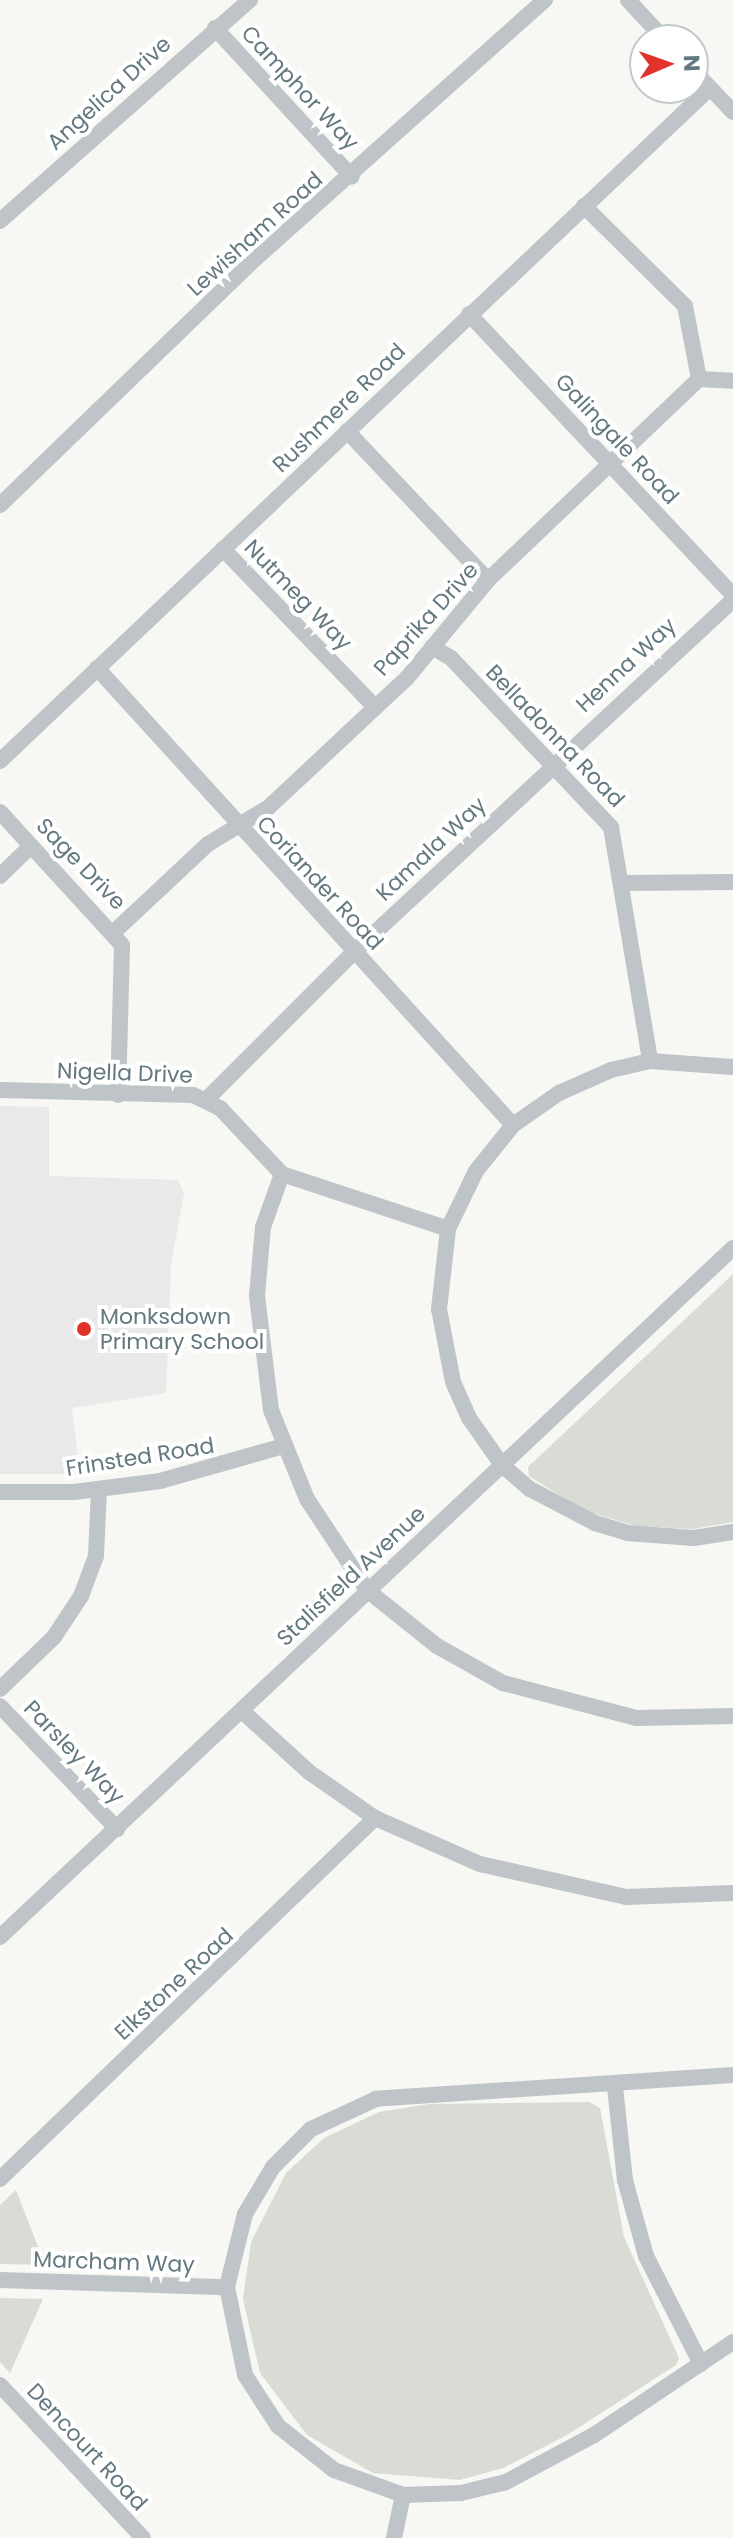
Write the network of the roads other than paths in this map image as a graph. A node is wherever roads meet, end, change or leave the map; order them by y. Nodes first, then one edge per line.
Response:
1 (250, 0) edge
2 (545, 0) edge
3 (628, 0) edge
4 (650, 24) edge
5 (215, 28) junction
6 (710, 88) joint
7 (733, 112) edge
8 (352, 177) junction
9 (584, 206) junction
10 (0, 221) edge
11 (469, 314) junction
12 (699, 379) junction
13 (733, 381) edge
14 (347, 431) junction
15 (611, 466) junction
16 (0, 505) edge
17 (223, 549) junction
18 (488, 580) junction
19 (733, 598) edge
20 (432, 647) junction
21 (97, 668) junction
22 (374, 706) junction
23 (0, 761) edge
24 (552, 765) junction
25 (0, 812) edge
26 (237, 825) junction
27 (31, 846) junction
28 (0, 876) edge
29 (733, 882) edge
30 (624, 883) junction
31 (115, 931) junction
32 (354, 952) junction
33 (650, 1061) junction
34 (733, 1067) edge
35 (0, 1090) edge
36 (118, 1095) junction
37 (206, 1100) junction
38 (513, 1125) junction
39 (282, 1174) junction
40 (448, 1229) junction
41 (733, 1248) edge
42 (284, 1446) junction
43 (502, 1465) junction
44 (99, 1490) junction
45 (0, 1492) edge
46 (733, 1532) edge
47 (367, 1590) junction
48 (0, 1689) edge
49 (0, 1706) edge
50 (242, 1711) junction
51 (733, 1716) edge
52 (375, 1818) junction
53 (117, 1829) junction
54 (733, 1893) edge
55 (0, 1937) edge
56 (733, 2075) edge
57 (615, 2087) junction
58 (0, 2179) edge
59 (0, 2280) edge
60 (227, 2287) junction
61 (733, 2342) edge
62 (701, 2364) junction
63 (0, 2385) edge
64 (403, 2495) junction
65 (143, 2538) edge
66 (394, 2538) edge

1 - 5 street, Angelica Drive
2 - 8 street, Lewisham Road
3 - 4 street
5 - 8 street, Camphor Way
5 - 10 street, Angelica Drive
6 - 7 street
6 - 9 street, Rushmere Road
8 - 16 street, Lewisham Road
9 - 11 street, Rushmere Road
9 - 12 street
11 - 14 street, Rushmere Road
11 - 15 street, Galingale Road
12 - 13 street
12 - 15 street, Paprika Drive
14 - 17 street, Rushmere Road
14 - 18 street
15 - 18 street, Paprika Drive
15 - 19 street, Galingale Road
17 - 21 street, Rushmere Road
17 - 22 street, Nutmeg Way
18 - 20 street, Paprika Drive
19 - 24 street, Henna Way
20 - 22 street, Paprika Drive
20 - 24 street, Belladonna Road
21 - 23 street, Rushmere Road
21 - 26 street, Coriander Road
22 - 26 street, Paprika Drive
24 - 30 street, Belladonna Road
24 - 32 street, Kamala Way
25 - 27 street, Sage Drive
26 - 31 street, Paprika Drive
26 - 32 street, Coriander Road
27 - 28 street
27 - 31 street, Sage Drive
29 - 30 street
30 - 33 street, Belladonna Road
31 - 36 street, Sage Drive
32 - 37 street, Kamala Way
32 - 38 street, Coriander Road
33 - 34 street
33 - 38 street
35 - 36 street, Nigella Drive
36 - 37 street, Nigella Drive
37 - 39 street, Nigella Drive
38 - 40 street
39 - 40 street, Nigella Drive
39 - 42 street
40 - 43 street
41 - 43 street, Stalisfield Avenue
42 - 44 street, Frinsted Road
42 - 47 street
43 - 46 street
43 - 47 street, Stalisfield Avenue
44 - 45 street, Frinsted Road
44 - 48 street
47 - 50 street, Stalisfield Avenue
47 - 51 street
49 - 53 street, Parsley Way
50 - 52 street
50 - 53 street, Stalisfield Avenue
52 - 54 street
52 - 58 street, Elkstone Road
53 - 55 street, Stalisfield Avenue
56 - 57 street
57 - 60 street
57 - 62 street
59 - 60 street, Marcham Way
60 - 64 street
61 - 62 street
62 - 64 street
63 - 65 street, Dencourt Road
64 - 66 street

